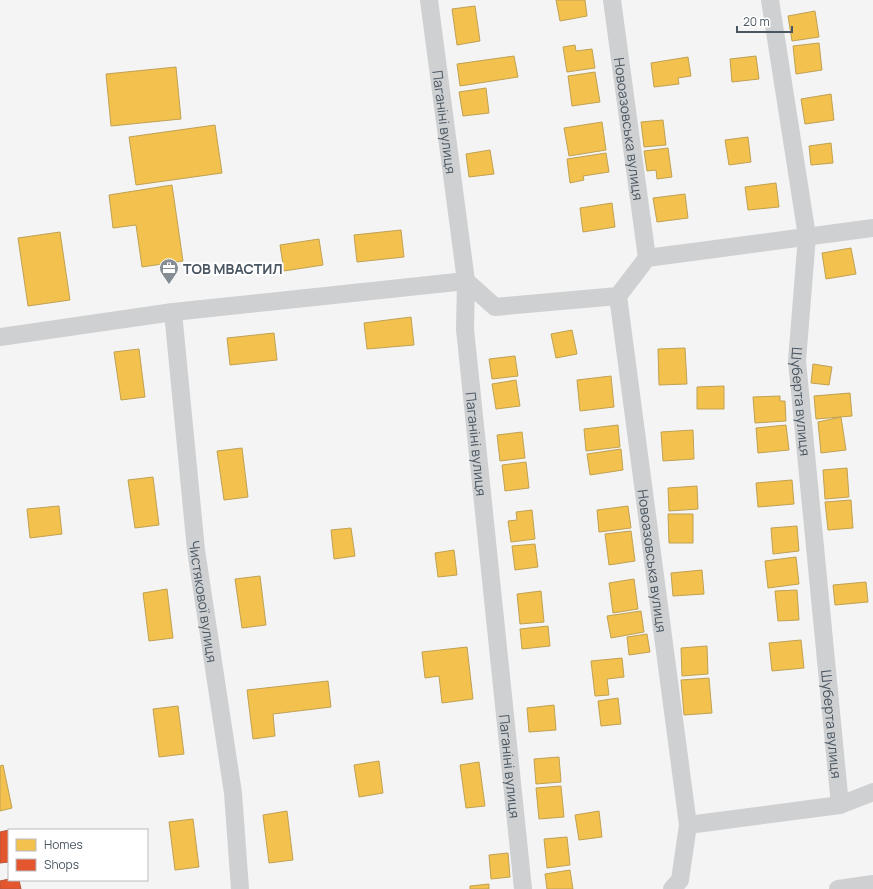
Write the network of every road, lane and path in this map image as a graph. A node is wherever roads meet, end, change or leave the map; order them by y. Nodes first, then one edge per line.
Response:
1 (429, 0) edge
2 (612, 0) edge
3 (770, 0) edge
4 (873, 228) edge
5 (807, 236) junction
6 (647, 258) junction
7 (466, 281) junction
8 (618, 296) junction
9 (173, 312) junction
10 (0, 337) edge
11 (873, 792) edge
12 (840, 805) junction
13 (688, 825) junction
14 (873, 884) edge
15 (240, 889) edge
16 (523, 889) edge
17 (672, 889) edge
18 (838, 889) edge

1 - 7 street, Паганіні вулиця
2 - 6 street, Новоазовська вулиця
3 - 5 street, Шуберта вулиця
4 - 5 street
5 - 6 street
5 - 12 street, Шуберта вулиця
6 - 8 street
7 - 8 street
7 - 9 street
7 - 16 street, Паганіні вулиця
8 - 13 street, Новоазовська вулиця
9 - 10 street
9 - 15 street, Чистякової вулиця
11 - 12 street
12 - 13 street
13 - 17 street, Новоазовська вулиця
14 - 18 street

